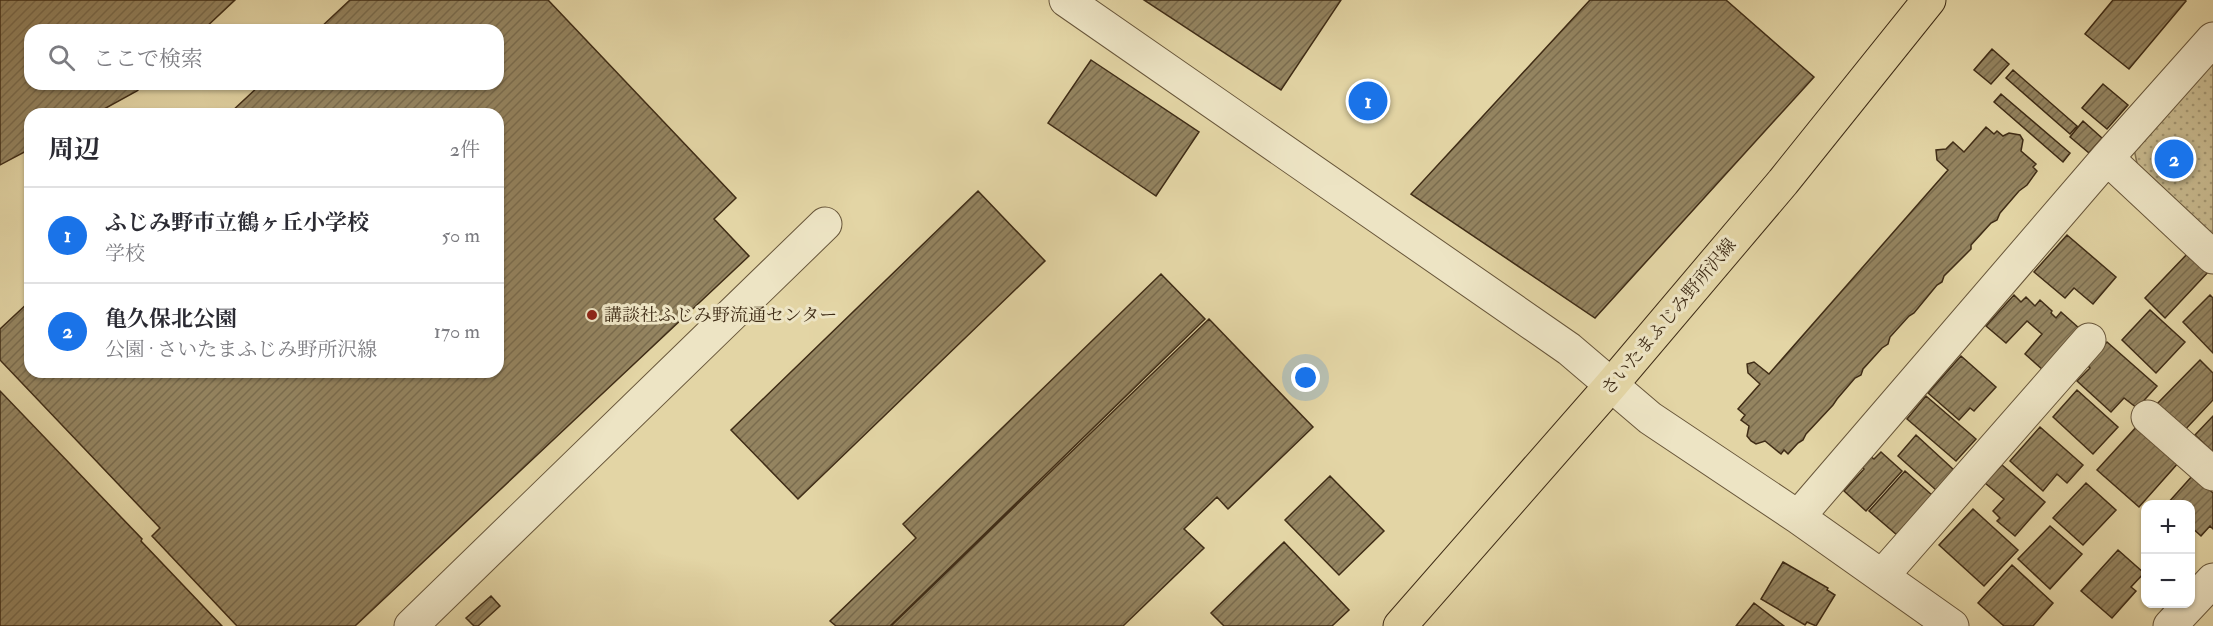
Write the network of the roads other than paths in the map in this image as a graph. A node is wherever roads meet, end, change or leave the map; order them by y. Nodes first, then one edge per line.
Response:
1 (1066, 0) edge
2 (1929, 0) edge
3 (2213, 39) edge
4 (2107, 158) junction
5 (825, 224) dead end
6 (2213, 257) edge
7 (2089, 340) dead end
8 (1612, 384) junction
9 (2148, 417) dead end
10 (2213, 474) edge
11 (1797, 517) junction
12 (1882, 576) junction
13 (2213, 580) edge
14 (411, 626) edge
15 (1400, 626) edge
16 (1952, 626) edge
17 (2170, 626) edge

1 - 8 street
2 - 8 main road, さいたまふじみ野所沢線
3 - 4 street
4 - 6 street
4 - 11 street
5 - 14 street
7 - 12 street
8 - 11 street
8 - 15 main road, さいたまふじみ野所沢線
9 - 10 street
11 - 12 street
12 - 16 street
13 - 17 street

